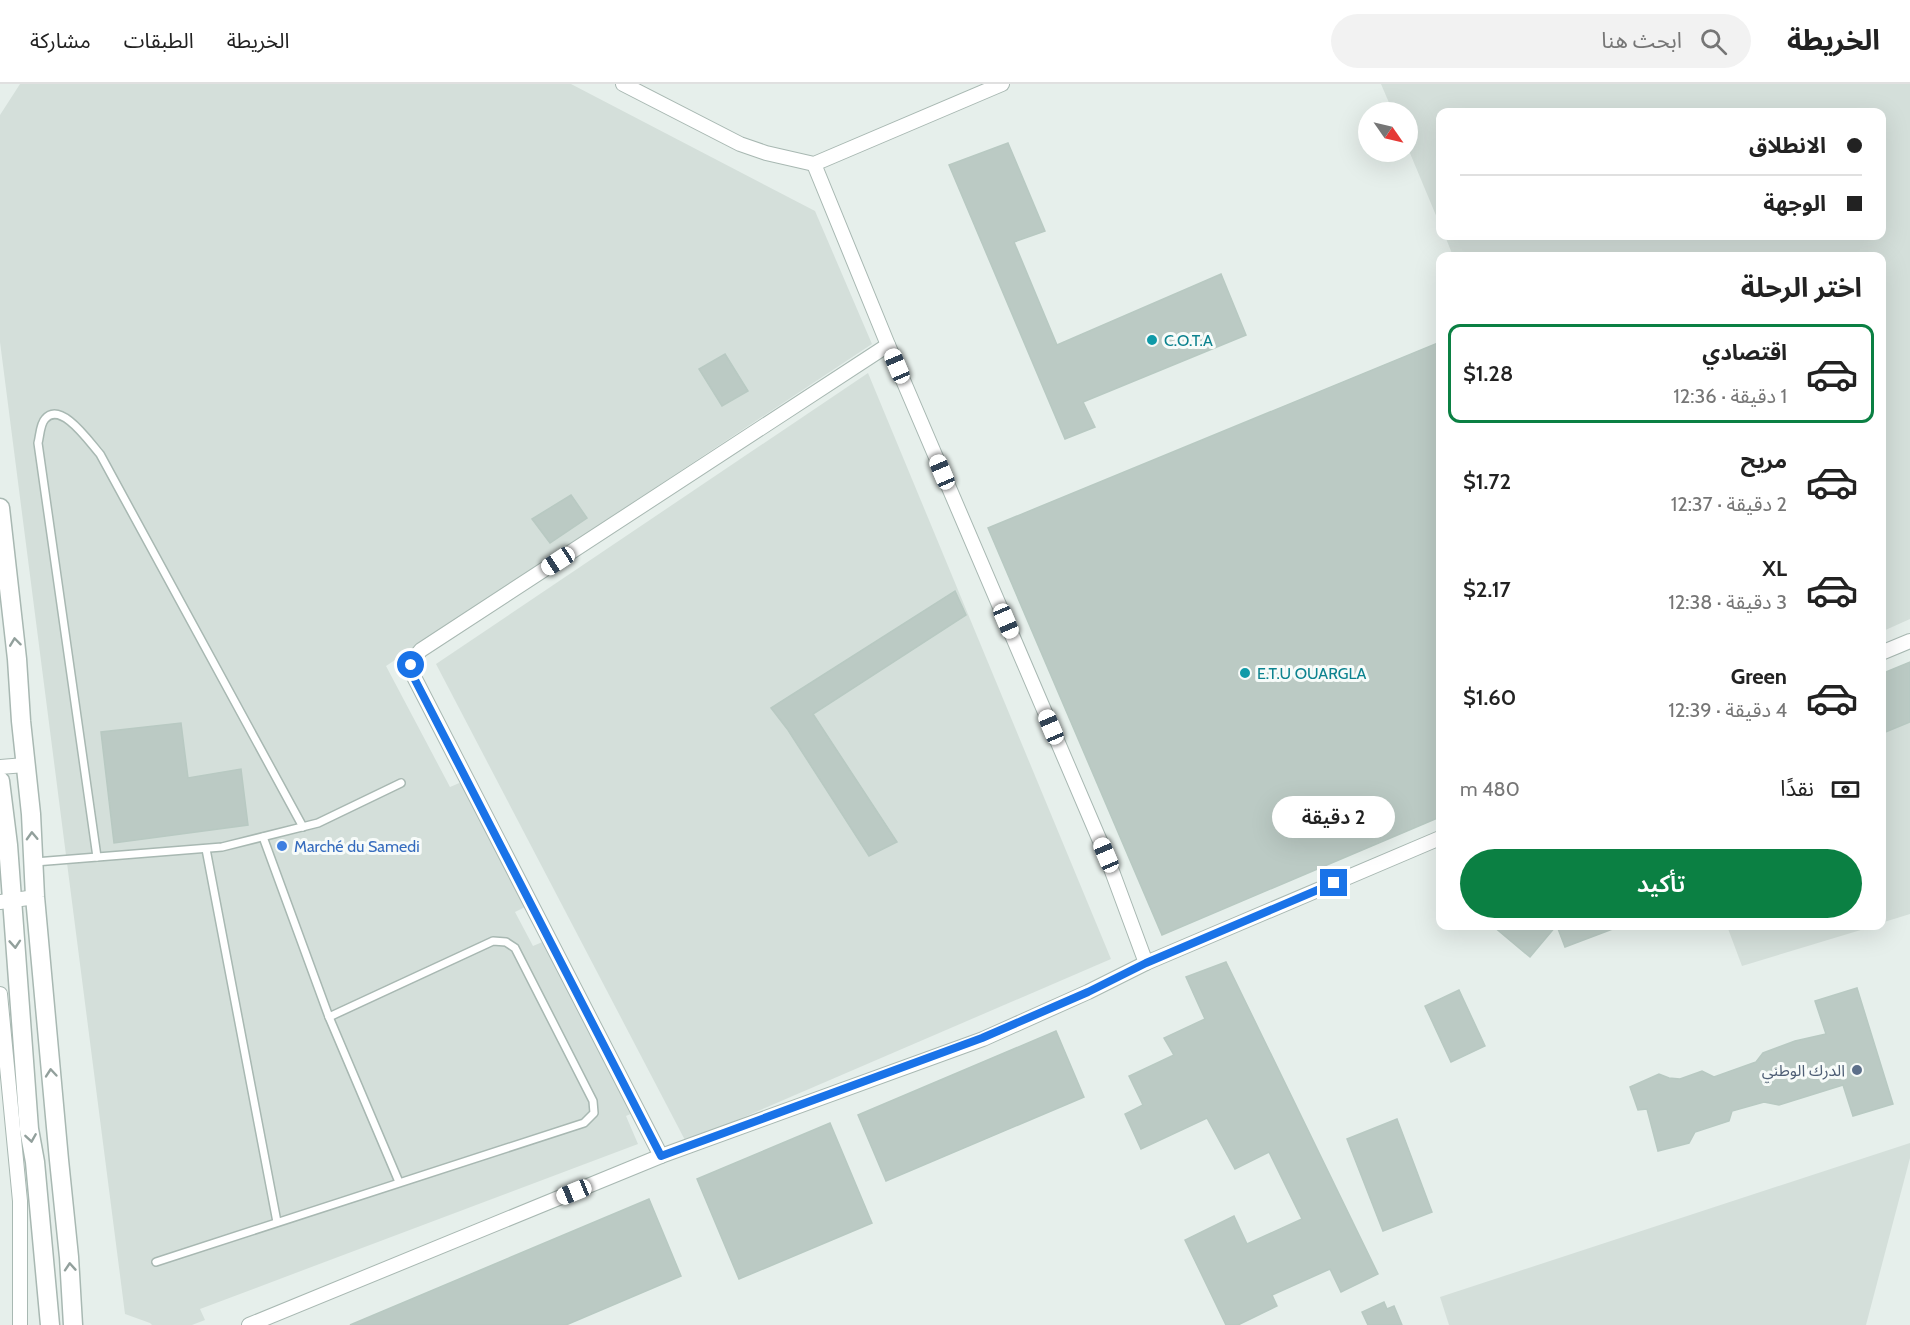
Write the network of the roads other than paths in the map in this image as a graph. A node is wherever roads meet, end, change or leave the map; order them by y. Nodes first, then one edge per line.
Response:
1 (623, 84) edge
2 (1002, 84) edge
3 (814, 164) junction
4 (888, 345) junction
5 (0, 508) edge
6 (1910, 641) edge
7 (1886, 651) edge
8 (25, 765) junction
9 (0, 767) edge
10 (0, 781) edge
11 (401, 783) dead end
12 (303, 827) junction
13 (263, 837) junction
14 (1436, 840) edge
15 (206, 849) junction
16 (97, 857) junction
17 (33, 862) junction
18 (35, 897) junction
19 (6, 901) edge
20 (1146, 963) junction
21 (0, 994) edge
22 (329, 1017) junction
23 (661, 1156) junction
24 (59, 1160) junction
25 (35, 1162) junction
26 (399, 1182) junction
27 (38, 1200) junction
28 (20, 1201) junction
29 (277, 1222) junction
30 (156, 1262) dead end
31 (20, 1325) edge
32 (50, 1325) edge
33 (74, 1325) edge
34 (249, 1325) edge

1 - 3 street
2 - 3 street
3 - 4 street
4 - 20 street
4 - 23 street
8 -> 5 street
6 - 7 street
8 - 9 street
17 -> 8 street
10 - 19 street
11 - 12 lane
12 - 13 lane
12 - 16 lane
13 - 15 lane
13 - 22 lane
14 - 20 street
15 - 16 lane
15 - 29 lane
16 - 17 lane
17 - 18 street
18 - 19 street
24 -> 18 street
19 -> 25 street
20 - 23 street
21 - 28 street
22 - 26 lane
22 - 26 lane
23 - 34 street
24 - 25 street
33 -> 24 street
25 - 27 street
26 - 29 lane
27 - 28 street
27 - 32 street
28 - 31 street
29 - 30 lane

